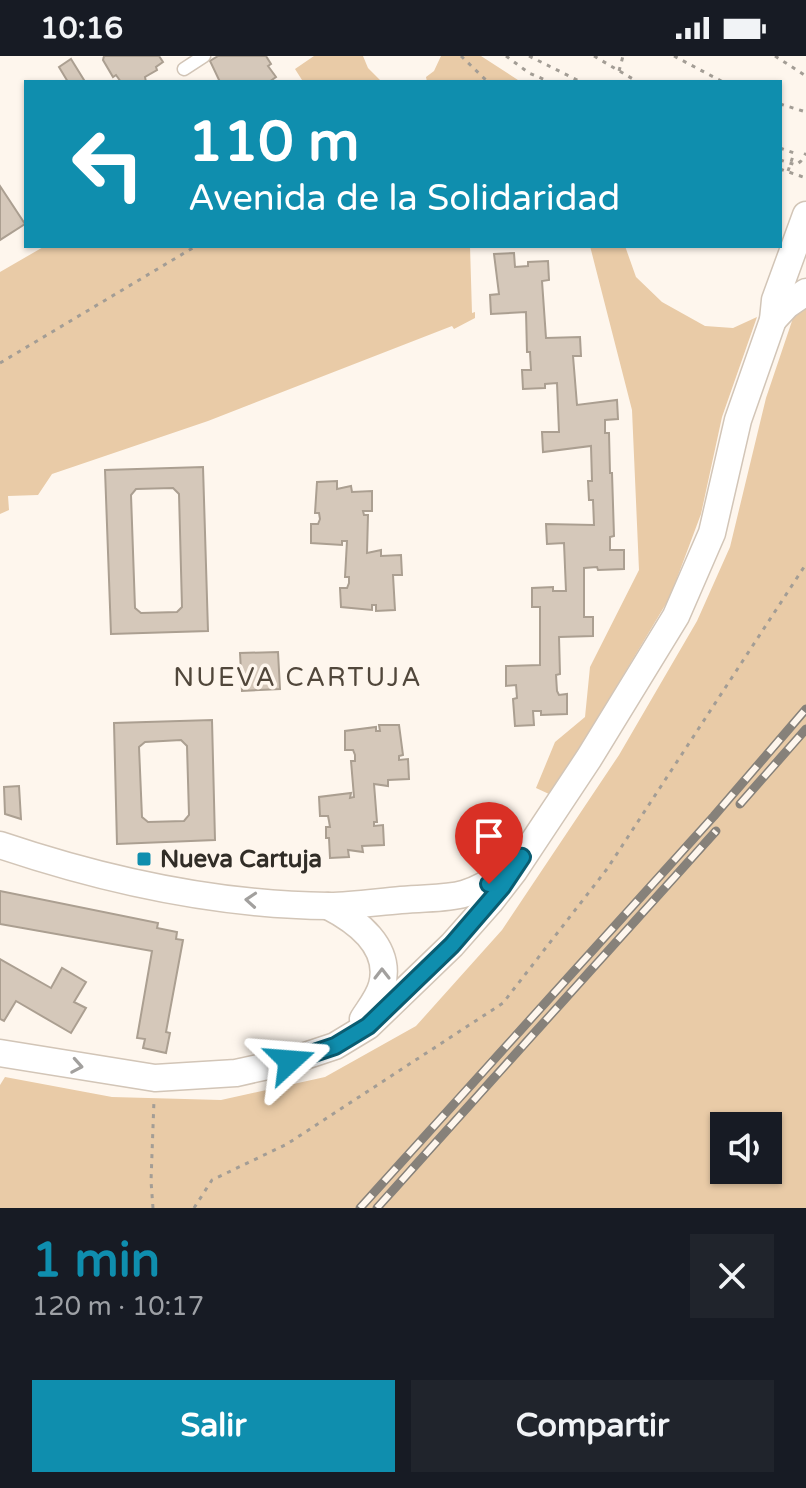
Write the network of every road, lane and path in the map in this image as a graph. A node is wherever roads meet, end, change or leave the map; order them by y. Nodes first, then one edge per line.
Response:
1 (204, 56) edge
2 (461, 56) edge
3 (506, 56) edge
4 (529, 56) edge
5 (594, 56) edge
6 (623, 56) edge
7 (674, 56) edge
8 (775, 57) edge
9 (184, 69) dead end
10 (619, 71) junction
11 (806, 76) edge
12 (486, 80) edge
13 (545, 80) edge
14 (577, 80) edge
15 (635, 80) edge
16 (719, 80) edge
17 (782, 105) edge
18 (806, 112) edge
19 (782, 149) edge
20 (806, 153) edge
21 (782, 161) edge
22 (790, 164) junction
23 (782, 170) edge
24 (788, 171) junction
25 (806, 178) edge
26 (806, 215) edge
27 (193, 248) edge
28 (806, 292) edge
29 (773, 320) junction
30 (0, 363) edge
31 (806, 564) edge
32 (0, 845) edge
33 (522, 857) junction
34 (328, 906) junction
35 (346, 1040) junction
36 (0, 1053) edge
37 (155, 1078) junction
38 (153, 1208) edge
39 (194, 1208) edge

1 - 9 street
2 - 12 path
3 - 13 path
4 - 14 path
5 - 10 path
6 - 10 path
7 - 16 path
8 - 11 path
10 - 15 path
17 - 18 path
19 - 22 path
20 - 22 path
21 - 22 path
22 - 24 path
23 - 24 path
24 - 25 path
26 - 29 main road
27 - 30 path
28 - 29 main road
29 - 33 main road
31 - 39 path
34 -> 32 main road
33 - 34 main road
33 - 35 main road
35 -> 34 main road
35 - 37 main road
36 -> 37 main road
37 - 38 path

